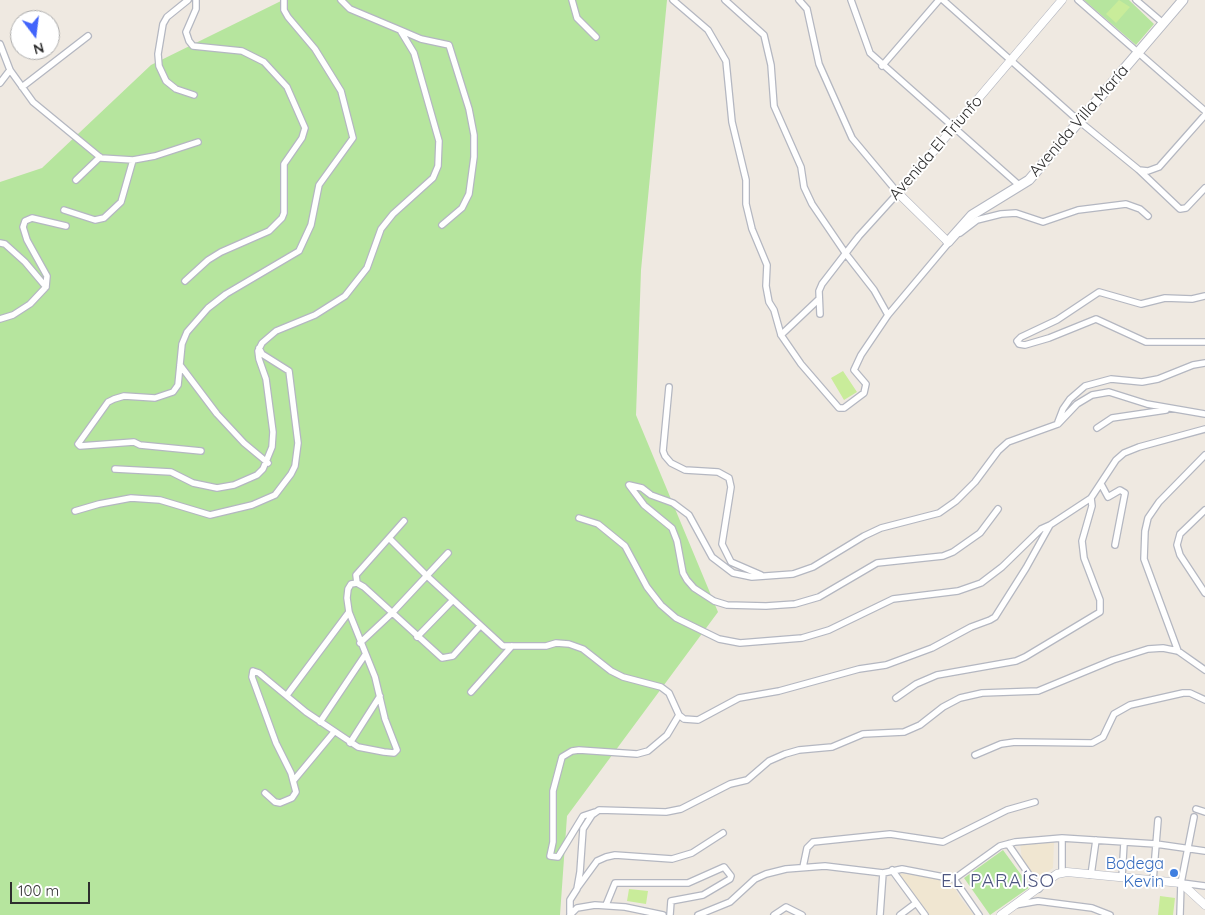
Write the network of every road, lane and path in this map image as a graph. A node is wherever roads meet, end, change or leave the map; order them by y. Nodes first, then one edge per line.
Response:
1 (188, 0) edge
2 (196, 0) edge
3 (284, 0) edge
4 (341, 0) edge
5 (572, 0) edge
6 (673, 0) edge
7 (725, 0) edge
8 (799, 0) edge
9 (851, 0) edge
10 (939, 0) edge
11 (943, 0) edge
12 (1062, 0) edge
13 (1078, 0) edge
14 (1136, 0) edge
15 (1183, 0) edge
16 (1163, 23) junction
17 (400, 30) junction
18 (88, 36) dead end
19 (596, 37) dead end
20 (0, 44) edge
21 (1138, 53) junction
22 (1011, 61) junction
23 (882, 66) junction
24 (10, 70) junction
25 (0, 83) edge
26 (22, 87) junction
27 (194, 95) dead end
28 (1205, 110) edge
29 (1205, 115) edge
30 (1079, 121) junction
31 (954, 128) junction
32 (198, 142) dead end
33 (100, 157) junction
34 (133, 160) junction
35 (1140, 170) junction
36 (76, 180) dead end
37 (1020, 186) junction
38 (1205, 188) edge
39 (898, 193) junction
40 (64, 210) dead end
41 (1148, 216) dead end
42 (442, 225) dead end
43 (66, 226) dead end
44 (948, 242) junction
45 (0, 243) edge
46 (846, 254) junction
47 (185, 280) dead end
48 (46, 287) junction
49 (1205, 296) edge
50 (819, 299) junction
51 (820, 314) dead end
52 (888, 314) junction
53 (0, 319) edge
54 (781, 336) junction
55 (1205, 342) edge
56 (259, 348) junction
57 (1205, 363) edge
58 (180, 365) junction
59 (669, 387) dead end
60 (1171, 409) junction
61 (1205, 414) edge
62 (1058, 424) junction
63 (1096, 428) dead end
64 (1205, 429) edge
65 (201, 451) dead end
66 (1205, 455) edge
67 (268, 463) junction
68 (115, 469) dead end
69 (1101, 484) junction
70 (1091, 498) junction
71 (998, 510) dead end
72 (1205, 510) edge
73 (75, 511) dead end
74 (579, 518) dead end
75 (404, 521) dead end
76 (1050, 525) junction
77 (389, 538) junction
78 (1116, 545) dead end
79 (448, 553) dead end
80 (427, 576) junction
81 (765, 576) junction
82 (357, 583) junction
83 (1205, 593) edge
84 (453, 600) junction
85 (349, 612) junction
86 (392, 613) junction
87 (480, 626) junction
88 (417, 637) junction
89 (360, 643) junction
90 (512, 646) junction
91 (1178, 650) junction
92 (365, 655) junction
93 (1205, 670) edge
94 (471, 692) dead end
95 (287, 695) junction
96 (380, 696) junction
97 (896, 698) dead end
98 (1205, 700) edge
99 (679, 714) junction
100 (320, 722) junction
101 (334, 732) junction
102 (350, 743) junction
103 (975, 755) dead end
104 (294, 780) junction
105 (264, 793) dead end
106 (1035, 802) dead end
107 (1196, 809) dead end
108 (599, 810) junction
109 (1205, 812) edge
110 (1194, 817) dead end
111 (1158, 820) dead end
112 (722, 832) dead end
113 (1062, 838) junction
114 (1096, 840) junction
115 (1124, 843) junction
116 (1008, 844) junction
117 (1156, 844) junction
118 (1187, 848) junction
119 (1205, 851) edge
120 (803, 867) junction
121 (892, 870) junction
122 (1062, 872) junction
123 (883, 873) junction
124 (1091, 875) junction
125 (1122, 877) junction
126 (954, 878) junction
127 (1153, 881) junction
128 (1181, 883) junction
129 (1205, 886) edge
130 (577, 889) junction
131 (1039, 889) junction
132 (916, 903) junction
133 (606, 905) junction
134 (1015, 905) junction
135 (1205, 905) edge
136 (570, 914) edge
137 (663, 915) edge
138 (670, 915) edge
139 (698, 915) edge
140 (774, 915) edge
141 (802, 915) edge
142 (880, 915) edge
143 (900, 915) edge
144 (925, 915) edge
145 (979, 915) edge
146 (1001, 915) edge
147 (1110, 915) edge
148 (1180, 915) edge

1 - 27 street
2 - 47 street
3 - 58 street
4 - 17 street
5 - 19 street
6 - 54 street
7 - 46 street
8 - 39 street
9 - 23 street
10 - 23 street
11 - 22 street
12 - 22 street, Avenida El Triunfo
13 - 21 street
14 - 16 street
15 - 16 main road, Avenida Villa María
16 - 21 main road, Avenida Villa María
17 - 42 street
17 - 56 street
18 - 26 street
20 - 24 street
21 - 28 street
21 - 30 main road, Avenida Villa María
22 - 30 street
22 - 31 street, Avenida El Triunfo
23 - 31 street
24 - 25 street
24 - 26 street
26 - 33 street
29 - 35 street
30 - 35 street
30 - 37 main road, Avenida Villa María
31 - 37 street
31 - 39 street, Avenida El Triunfo
32 - 34 street
33 - 34 street
33 - 36 street
34 - 40 street
35 - 38 street
37 - 44 main road, Avenida Villa María
39 - 44 street
39 - 46 street, Avenida El Triunfo
41 - 44 street
43 - 48 street
44 - 52 street, Avenida Villa María
45 - 48 street
46 - 50 street, Avenida El Triunfo
46 - 52 street
48 - 53 street
49 - 55 street
50 - 51 street, Avenida El Triunfo
50 - 54 street, Avenida El Triunfo
52 - 54 street, Avenida Villa María
56 - 67 street
56 - 73 street
57 - 62 street
58 - 65 street
58 - 67 street
59 - 81 street
60 - 61 street
60 - 62 street
60 - 63 street
62 - 81 street
64 - 69 street
66 - 91 street
67 - 68 street
69 - 70 street
69 - 78 street
70 - 76 street
70 - 97 street
71 - 81 street
72 - 83 street
74 - 76 street
75 - 77 street
76 - 99 street
77 - 80 street
77 - 82 street
79 - 80 street
80 - 84 street
80 - 86 street
82 - 85 street
82 - 86 street
84 - 87 street
84 - 88 street
85 - 89 street
85 - 95 street
86 - 88 street
86 - 89 street
87 - 88 street
87 - 90 street
89 - 92 street
90 - 94 street
90 - 99 street
91 - 93 street
91 - 108 street
92 - 96 street
92 - 100 street
95 - 100 street
95 - 104 street
96 - 102 street
96 - 102 street
98 - 103 street
99 - 108 street
100 - 101 street
101 - 102 street
101 - 104 street
104 - 105 street
106 - 120 street
107 - 109 street
108 - 130 street
110 - 118 street
111 - 117 street
112 - 130 street
113 - 114 street
113 - 116 street
113 - 122 street
114 - 115 street
114 - 124 street
115 - 117 street
115 - 125 street
116 - 126 street
116 - 131 street
117 - 118 street
117 - 127 street
118 - 119 street
118 - 128 street
120 - 123 street
120 - 139 street
121 - 123 street
121 - 126 street
121 - 132 street
122 - 124 street
122 - 131 street
123 - 142 street
124 - 125 street
125 - 127 street
126 - 145 street
127 - 128 street
128 - 129 street
128 - 135 street
128 - 148 street
130 - 136 street
131 - 134 street
132 - 143 street
132 - 144 street
133 - 136 street
133 - 137 street
133 - 138 street
134 - 146 street
134 - 147 street
140 - 141 street

